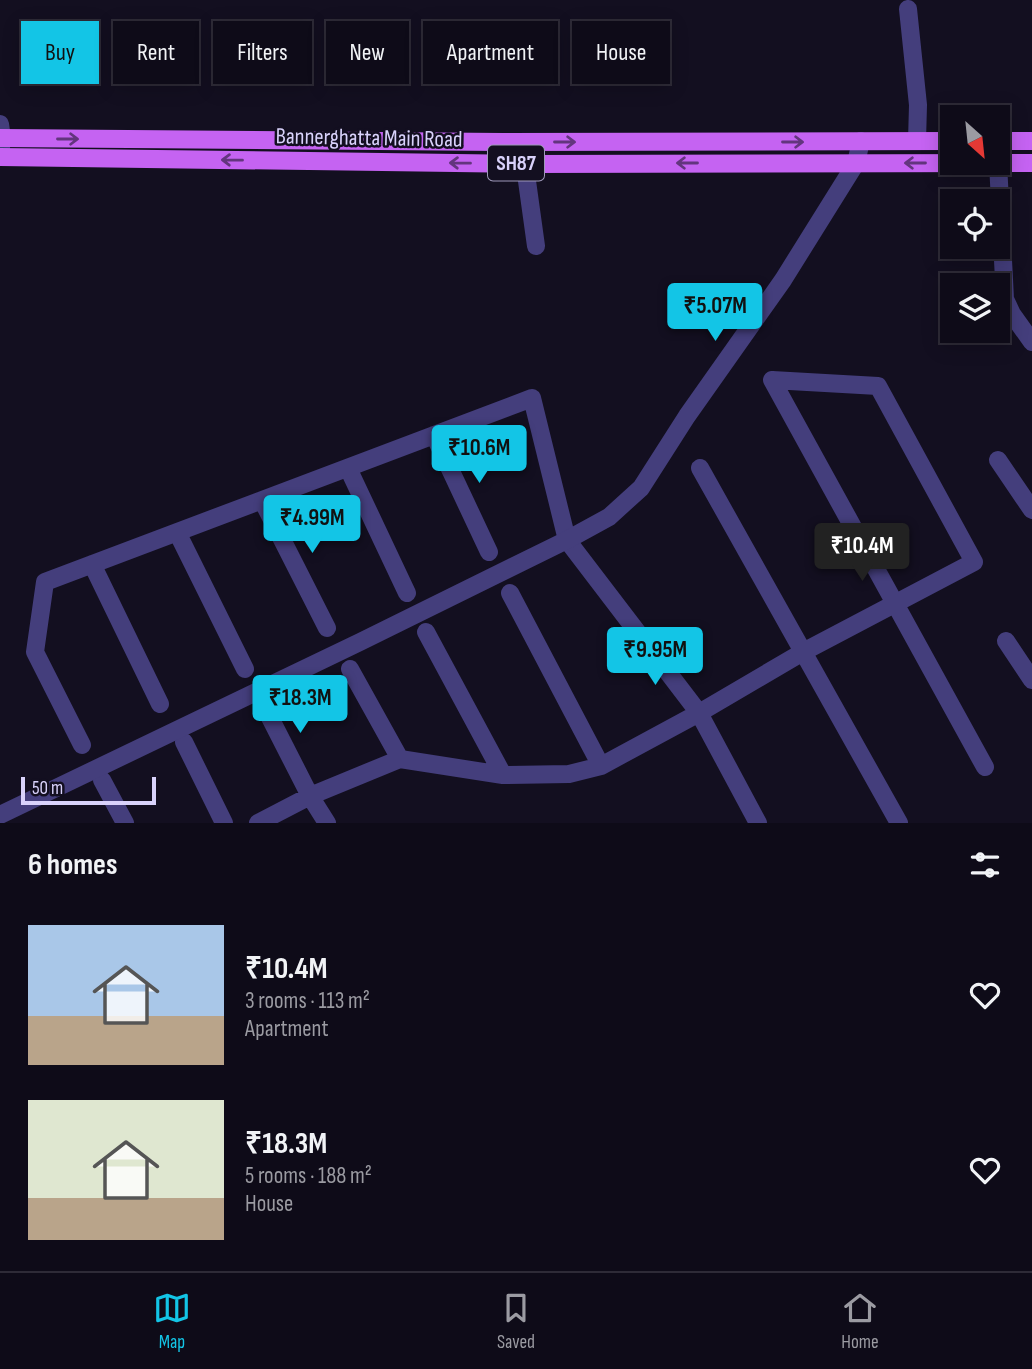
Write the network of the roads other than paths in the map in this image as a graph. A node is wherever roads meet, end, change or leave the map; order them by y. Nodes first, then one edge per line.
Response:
1 (908, 9) dead end
2 (1, 134) edge
3 (861, 141) junction
4 (917, 141) junction
5 (940, 141) edge
6 (1010, 141) edge
7 (1032, 141) edge
8 (0, 157) edge
9 (856, 163) junction
10 (940, 163) edge
11 (1010, 163) edge
12 (1032, 163) edge
13 (531, 164) junction
14 (999, 175) edge
15 (536, 246) dead end
16 (1032, 341) edge
17 (434, 435) junction
18 (998, 460) dead end
19 (348, 467) junction
20 (700, 468) dead end
21 (262, 499) junction
22 (1032, 510) edge
23 (177, 532) junction
24 (568, 540) junction
25 (489, 552) dead end
26 (92, 565) junction
27 (407, 593) dead end
28 (510, 593) dead end
29 (895, 603) junction
30 (327, 628) dead end
31 (426, 632) dead end
32 (1006, 640) dead end
33 (803, 652) junction
34 (350, 668) dead end
35 (245, 669) dead end
36 (1032, 680) edge
37 (257, 692) junction
38 (160, 704) dead end
39 (699, 713) junction
40 (184, 742) dead end
41 (82, 744) dead end
42 (400, 759) junction
43 (601, 766) junction
44 (985, 767) dead end
45 (503, 775) junction
46 (103, 780) dead end
47 (310, 796) junction
48 (0, 815) edge
49 (125, 823) edge
50 (224, 823) edge
51 (258, 823) edge
52 (327, 823) edge
53 (758, 823) edge
54 (899, 823) edge

1 - 4 street
2 -> 3 main road
2 - 8 street
3 - 4 main road
3 - 9 street
4 - 5 main road
6 - 7 main road
13 -> 8 main road, Bannerghatta Main Road / SH87
10 -> 9 main road, Bannerghatta Main Road / SH87
9 -> 13 main road, Bannerghatta Main Road / SH87
9 - 24 street
11 - 12 main road, Bannerghatta Main Road / SH87
13 - 15 street
14 - 16 street
17 - 19 street
17 - 24 street
17 - 25 street
18 - 22 street
19 - 21 street
19 - 27 street
20 - 33 street
21 - 23 street
21 - 30 street
23 - 26 street
23 - 35 street
24 - 37 street
24 - 39 street
26 - 38 street
26 - 41 street
28 - 43 street
29 - 29 street
29 - 33 street
29 - 44 street
31 - 45 street
32 - 36 street
33 - 39 street
33 - 54 street
34 - 42 street
37 - 47 street
37 - 48 street
39 - 43 street
39 - 53 street
40 - 50 street
42 - 45 street
42 - 47 street
43 - 45 street
46 - 49 street
47 - 51 street
47 - 52 street

